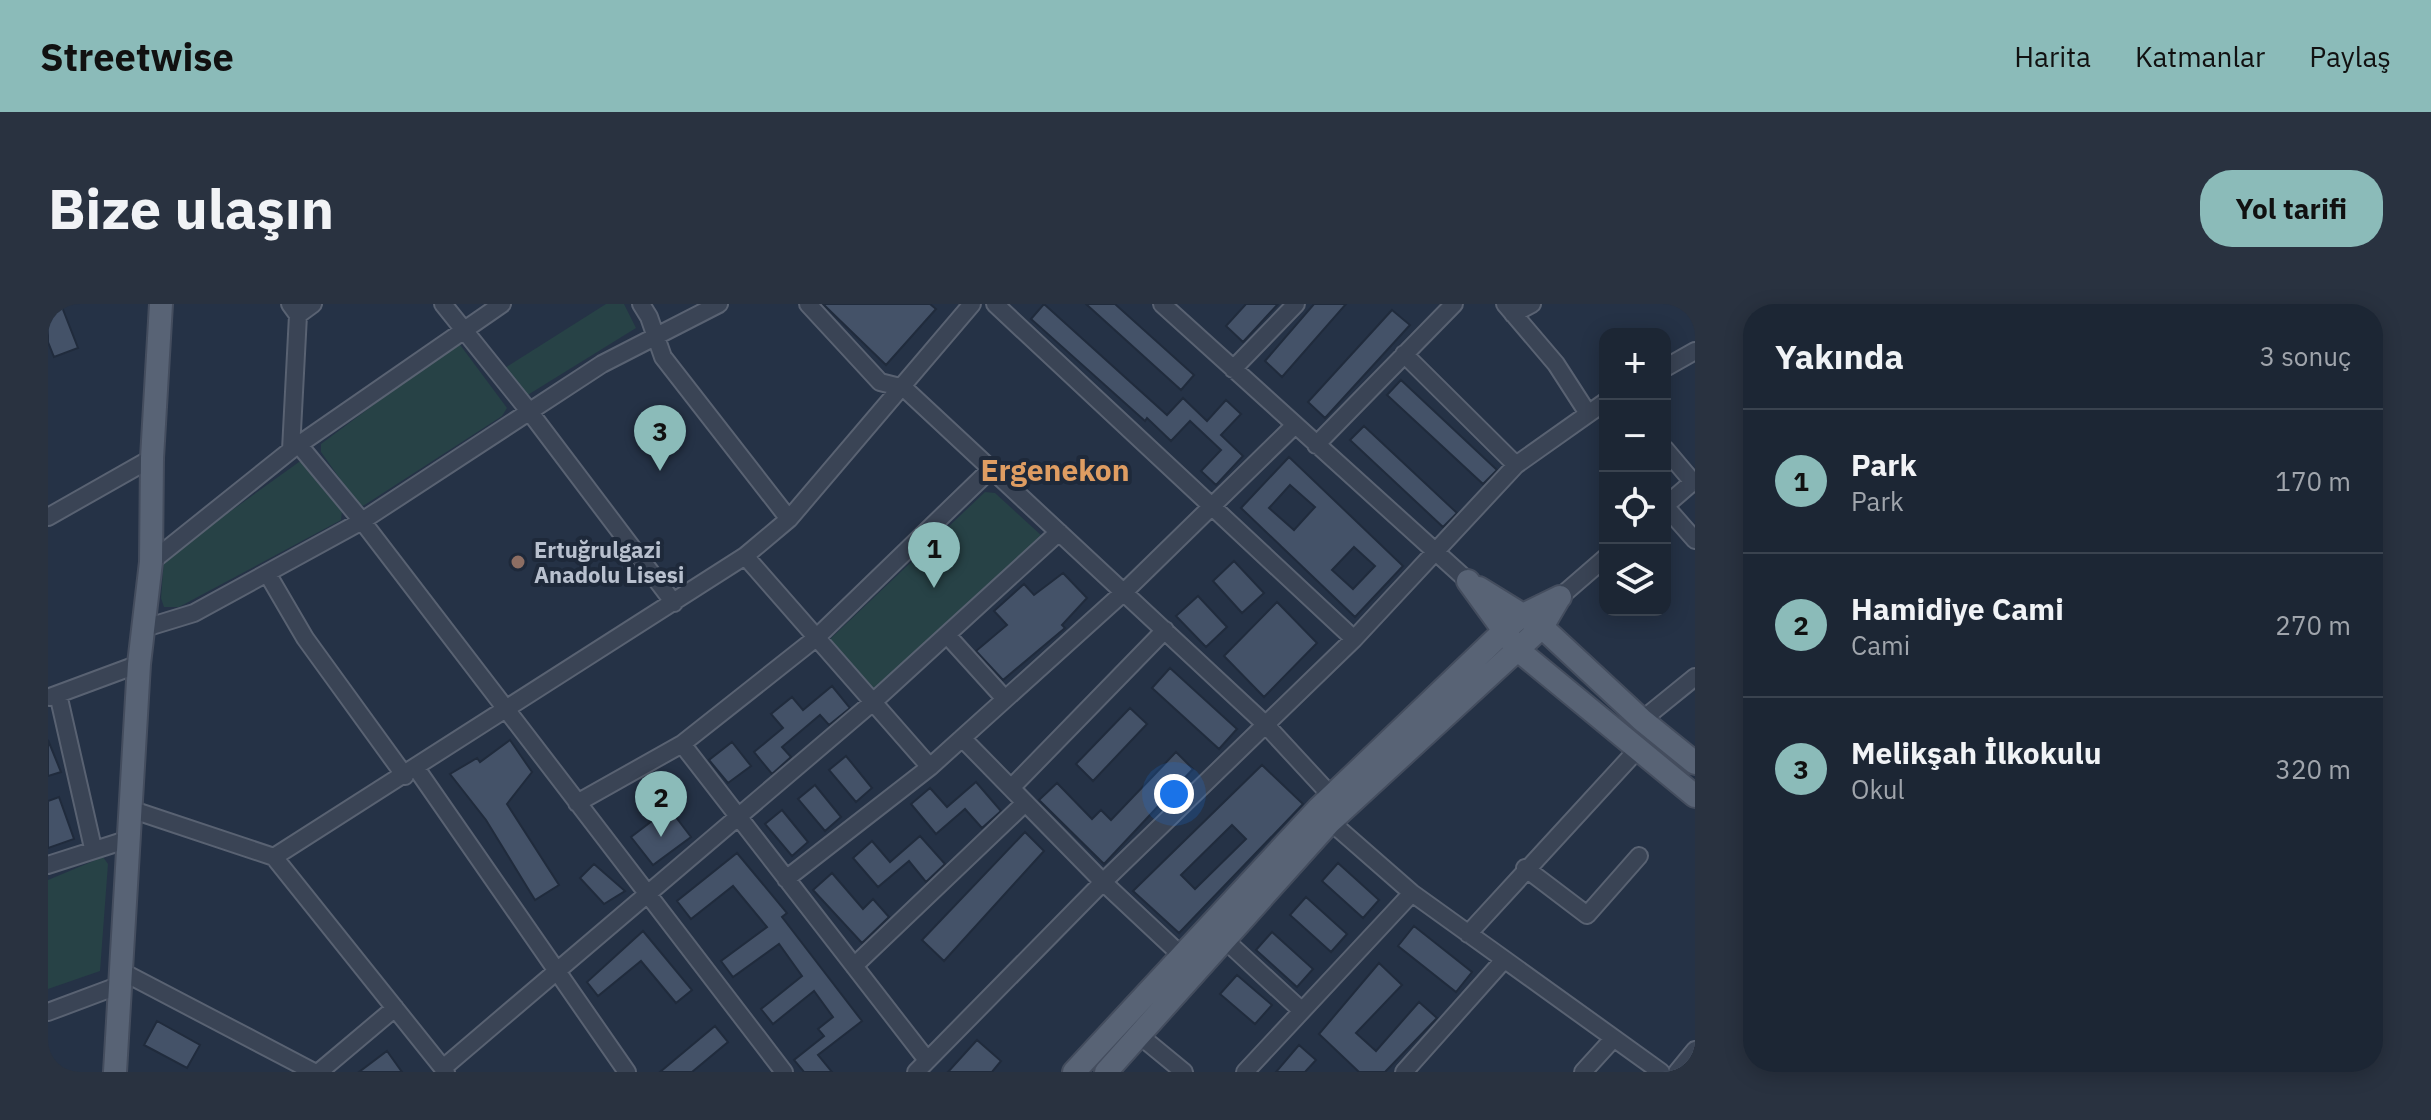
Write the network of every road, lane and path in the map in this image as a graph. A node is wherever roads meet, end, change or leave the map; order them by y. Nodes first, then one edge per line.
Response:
1 (161, 304) edge
2 (313, 304) edge
3 (443, 304) edge
4 (502, 304) edge
5 (641, 304) edge
6 (719, 304) edge
7 (808, 304) edge
8 (995, 304) edge
9 (1162, 304) edge
10 (1296, 304) edge
11 (1454, 304) edge
12 (1532, 304) edge
13 (967, 306) edge
14 (294, 309) edge
15 (1509, 309) edge
16 (464, 331) junction
17 (655, 336) junction
18 (1695, 351) edge
19 (1404, 354) junction
20 (1671, 365) edge
21 (1233, 369) junction
22 (904, 388) junction
23 (1599, 405) edge
24 (529, 411) junction
25 (1587, 412) junction
26 (1294, 426) junction
27 (1316, 445) junction
28 (295, 447) junction
29 (1671, 456) edge
30 (152, 458) junction
31 (1516, 465) junction
32 (992, 468) junction
33 (1694, 481) edge
34 (1671, 501) edge
35 (1213, 506) junction
36 (1671, 513) edge
37 (48, 517) edge
38 (789, 519) junction
39 (362, 521) junction
40 (1059, 532) junction
41 (1695, 540) edge
42 (1435, 554) junction
43 (745, 556) junction
44 (151, 562) junction
45 (1599, 563) edge
46 (267, 573) junction
47 (1468, 581) joint
48 (1124, 592) junction
49 (1560, 597) junction
50 (674, 603) junction
51 (1513, 624) junction
52 (1542, 627) junction
53 (145, 628) junction
54 (1165, 630) junction
55 (947, 635) junction
56 (816, 638) junction
57 (1354, 639) junction
58 (1518, 650) junction
59 (139, 664) junction
60 (1695, 677) edge
61 (53, 696) edge
62 (1005, 699) junction
63 (873, 702) junction
64 (507, 711) junction
65 (1642, 720) junction
66 (1265, 724) junction
67 (962, 738) junction
68 (682, 744) junction
69 (1637, 750) junction
70 (1695, 763) edge
71 (930, 767) junction
72 (410, 772) junction
73 (1011, 788) junction
74 (1695, 796) edge
75 (577, 803) junction
76 (1025, 803) junction
77 (130, 809) junction
78 (1330, 809) junction
79 (739, 816) junction
80 (129, 839) junction
81 (93, 848) junction
82 (1639, 856) dead end
83 (274, 857) junction
84 (48, 865) edge
85 (1525, 868) junction
86 (786, 879) junction
87 (1103, 882) junction
88 (1412, 893) junction
89 (647, 894) junction
90 (1468, 934) junction
91 (1225, 940) junction
92 (1182, 956) junction
93 (1503, 961) junction
94 (854, 966) junction
95 (555, 972) junction
96 (121, 978) junction
97 (395, 1008) junction
98 (1301, 1010) junction
99 (48, 1012) edge
100 (1139, 1035) junction
101 (1613, 1039) junction
102 (1695, 1050) edge
103 (922, 1066) edge
104 (444, 1070) edge
105 (115, 1072) edge
106 (316, 1072) edge
107 (627, 1072) edge
108 (784, 1072) edge
109 (1074, 1072) edge
110 (1106, 1072) edge
111 (1184, 1072) edge
112 (1245, 1072) edge
113 (1404, 1072) edge
114 (1583, 1072) edge
115 (1661, 1072) edge
116 (1677, 1072) edge

1 - 30 main road
2 - 14 street
3 - 16 street
4 - 16 street
5 - 17 street
6 - 17 street
7 - 22 street
8 - 35 street
9 - 21 street
10 - 21 street
11 - 19 street
12 - 15 street
13 - 22 street
14 - 28 street
15 - 25 street
16 - 24 street
16 - 28 street
17 - 24 street
17 - 38 street
18 - 20 street
19 - 27 street
19 - 31 street
21 - 26 street
22 - 32 street
22 - 38 street
23 - 25 street
24 - 39 street
24 - 50 street
25 - 31 street
26 - 27 street
26 - 35 street
27 - 42 street
28 - 39 street
28 - 44 street
29 - 33 street
30 - 37 street
30 - 44 main road
31 - 42 street
32 - 40 street
32 - 56 street
33 - 34 street
35 - 48 street
35 - 57 street
36 - 41 street
38 - 43 street
39 - 46 street
39 - 64 street
40 - 48 street
40 - 55 street
42 - 47 street
42 - 57 street
43 - 50 street
43 - 56 street
44 - 53 main road
45 - 49 street
46 - 53 street
46 - 72 street
47 - 51 main road
48 - 54 street
48 - 62 street
49 - 51 main road
49 - 52 main road
50 - 64 street
51 - 52 main road
51 - 58 main road
51 - 78 main road
52 - 58 main road
52 - 65 main road
53 - 59 main road
54 - 66 street
54 - 73 street
55 - 62 street
55 - 63 street
56 - 63 street
56 - 68 street
57 - 66 street
58 - 69 main road
58 - 78 main road
59 - 61 street
59 - 77 main road
60 - 65 street
61 - 81 street
62 - 67 street
63 - 71 street
63 - 79 street
64 - 72 street
64 - 75 street
65 - 70 main road
66 - 78 street
66 - 87 street
67 - 71 street
67 - 73 street
68 - 75 street
68 - 79 street
69 - 74 main road
69 - 85 street
71 - 86 street
72 - 83 street
72 - 95 street
73 - 76 street
75 - 89 street
76 - 87 street
76 - 94 street
77 - 80 main road
77 - 83 street
78 - 88 street
78 - 91 main road
78 - 92 main road
79 - 86 street
79 - 89 street
80 - 81 street
80 - 96 main road
81 - 84 street
82 - 85 street
83 - 97 street
85 - 90 street
86 - 94 street
87 - 92 street
87 - 103 street
88 - 90 street
88 - 98 street
89 - 95 street
89 - 108 street
90 - 93 street
91 - 98 street
91 - 100 main road
92 - 109 main road
93 - 101 street
93 - 113 street
94 - 103 street
95 - 104 street
95 - 107 street
96 - 99 street
96 - 105 main road
96 - 106 street
97 - 104 street
97 - 106 street
98 - 112 street
100 - 110 main road
100 - 111 street
101 - 114 street
101 - 115 street
102 - 116 street

